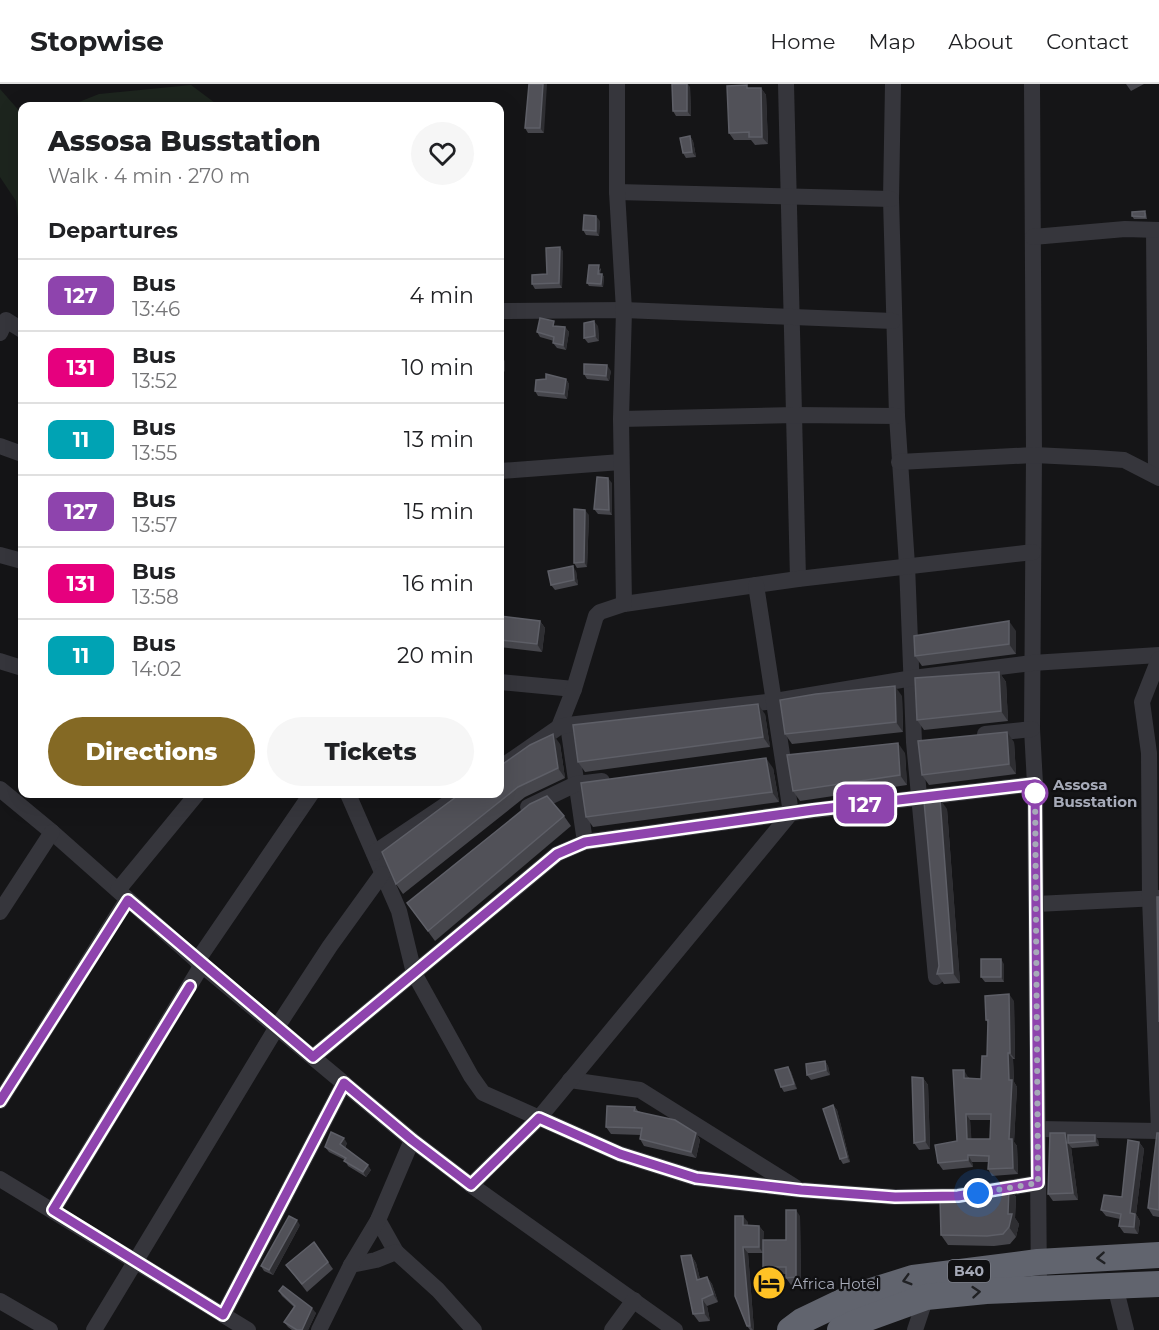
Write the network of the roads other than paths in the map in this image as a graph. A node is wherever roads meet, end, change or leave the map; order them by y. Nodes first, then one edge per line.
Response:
1 (617, 84) edge
2 (786, 84) edge
3 (893, 84) edge
4 (1032, 84) edge
5 (617, 192) junction
6 (788, 198) junction
7 (891, 199) junction
8 (1156, 230) edge
9 (1033, 237) junction
10 (624, 309) junction
11 (504, 311) edge
12 (791, 317) junction
13 (893, 321) junction
14 (2, 323) edge
15 (18, 329) edge
16 (795, 415) junction
17 (897, 416) junction
18 (621, 419) junction
19 (0, 446) edge
20 (18, 453) edge
21 (1034, 455) junction
22 (621, 462) junction
23 (899, 462) junction
24 (504, 471) edge
25 (1158, 476) edge
26 (1033, 552) junction
27 (0, 555) edge
28 (18, 560) edge
29 (908, 565) junction
30 (798, 579) junction
31 (756, 585) junction
32 (624, 604) junction
33 (1159, 655) edge
34 (1159, 659) edge
35 (0, 661) edge
36 (1032, 663) junction
37 (18, 667) edge
38 (913, 678) junction
39 (504, 682) edge
40 (574, 689) junction
41 (775, 701) junction
42 (564, 726) junction
43 (1032, 729) junction
44 (973, 736) edge
45 (1154, 754) edge
46 (504, 765) edge
47 (622, 778) edge
48 (576, 784) junction
49 (1035, 784) junction
50 (0, 789) edge
51 (919, 797) junction
52 (194, 798) edge
53 (308, 798) edge
54 (350, 798) edge
55 (456, 798) edge
56 (791, 813) junction
57 (514, 819) edge
58 (52, 832) junction
59 (585, 842) junction
60 (374, 853) junction
61 (382, 874) junction
62 (123, 895) junction
63 (1154, 898) edge
64 (1036, 904) junction
65 (0, 912) edge
66 (200, 963) junction
67 (414, 973) junction
68 (936, 977) edge
69 (277, 1027) junction
70 (1157, 1054) edge
71 (313, 1057) junction
72 (570, 1080) junction
73 (344, 1083) junction
74 (0, 1101) edge
75 (539, 1118) junction
76 (1039, 1129) junction
77 (1159, 1131) edge
78 (412, 1140) junction
79 (0, 1179) edge
80 (1038, 1183) junction
81 (471, 1185) junction
82 (801, 1190) junction
83 (53, 1210) junction
84 (378, 1220) junction
85 (396, 1252) junction
86 (1159, 1255) edge
87 (135, 1261) junction
88 (1038, 1262) junction
89 (351, 1265) junction
90 (1159, 1284) edge
91 (1114, 1286) junction
92 (1039, 1290) junction
93 (926, 1297) junction
94 (634, 1300) junction
95 (0, 1301) edge
96 (223, 1315) junction
97 (50, 1330) edge
98 (94, 1330) edge
99 (248, 1330) edge
100 (319, 1330) edge
101 (474, 1330) edge
102 (612, 1330) edge
103 (675, 1330) edge
104 (790, 1330) edge
105 (840, 1330) edge
106 (915, 1330) edge
107 (1126, 1330) edge

1 - 5 street
2 - 6 street
3 - 7 street
4 - 9 street
5 - 6 street
5 - 10 street
6 - 7 street
6 - 12 street
7 - 13 street
8 - 9 street
8 - 25 street
9 - 21 street
10 - 11 street
10 - 12 street
10 - 18 street
12 - 13 street
12 - 16 street
13 - 17 street
14 - 15 street
16 - 17 street
16 - 18 street
16 - 30 street
17 - 23 street
18 - 22 street
19 - 20 street
21 - 23 street
21 - 25 street
21 - 26 street
22 - 24 street
22 - 32 street
23 - 29 street
26 - 29 street
26 - 36 street
27 - 28 street
29 - 30 street
29 - 38 street
30 - 31 street
31 - 32 street
31 - 41 street
32 - 40 street
33 - 36 street
34 - 45 street
35 - 37 street
36 - 38 street
36 - 43 street
38 - 41 street
38 - 51 street
39 - 40 street
40 - 42 street
41 - 42 street
41 - 56 street
42 - 46 street
42 - 48 street
43 - 44 street
43 - 49 street
45 - 63 street
47 - 48 street
48 - 57 street
48 - 59 street
49 - 51 street
49 - 64 street
50 - 58 street
51 - 56 street
51 - 68 street
52 - 62 street
53 - 66 street
54 - 60 street
55 - 60 street
56 - 59 street
56 - 72 street
58 - 62 street
58 - 65 street
59 - 67 street
60 - 61 street
61 - 67 street
61 - 69 street
62 - 66 street
62 - 74 street
63 - 64 street
63 - 70 street
64 - 76 street
66 - 69 street
66 - 83 street
67 - 71 street
67 - 75 street
69 - 71 street
69 - 87 street
70 - 77 street
71 - 73 street
72 - 75 street
72 - 82 street
73 - 78 street
73 - 96 street
75 - 81 street
75 - 82 street
76 - 77 street
76 - 80 street
78 - 81 street
78 - 84 street
79 - 83 street
80 - 82 street
80 - 88 street
81 - 94 street
83 - 87 street
84 - 85 street
84 - 89 street
85 - 89 street
85 - 101 street
86 -> 88 highway, B40
87 - 96 street
87 - 98 street
88 - 92 street
88 -> 104 highway, B40
89 - 100 street
90 - 91 highway, B40
91 - 92 highway, B40
91 - 107 street
93 -> 92 highway, B40
93 - 105 highway, B40
93 - 106 street
94 - 102 street
94 - 103 street
95 - 97 street
96 - 99 street

